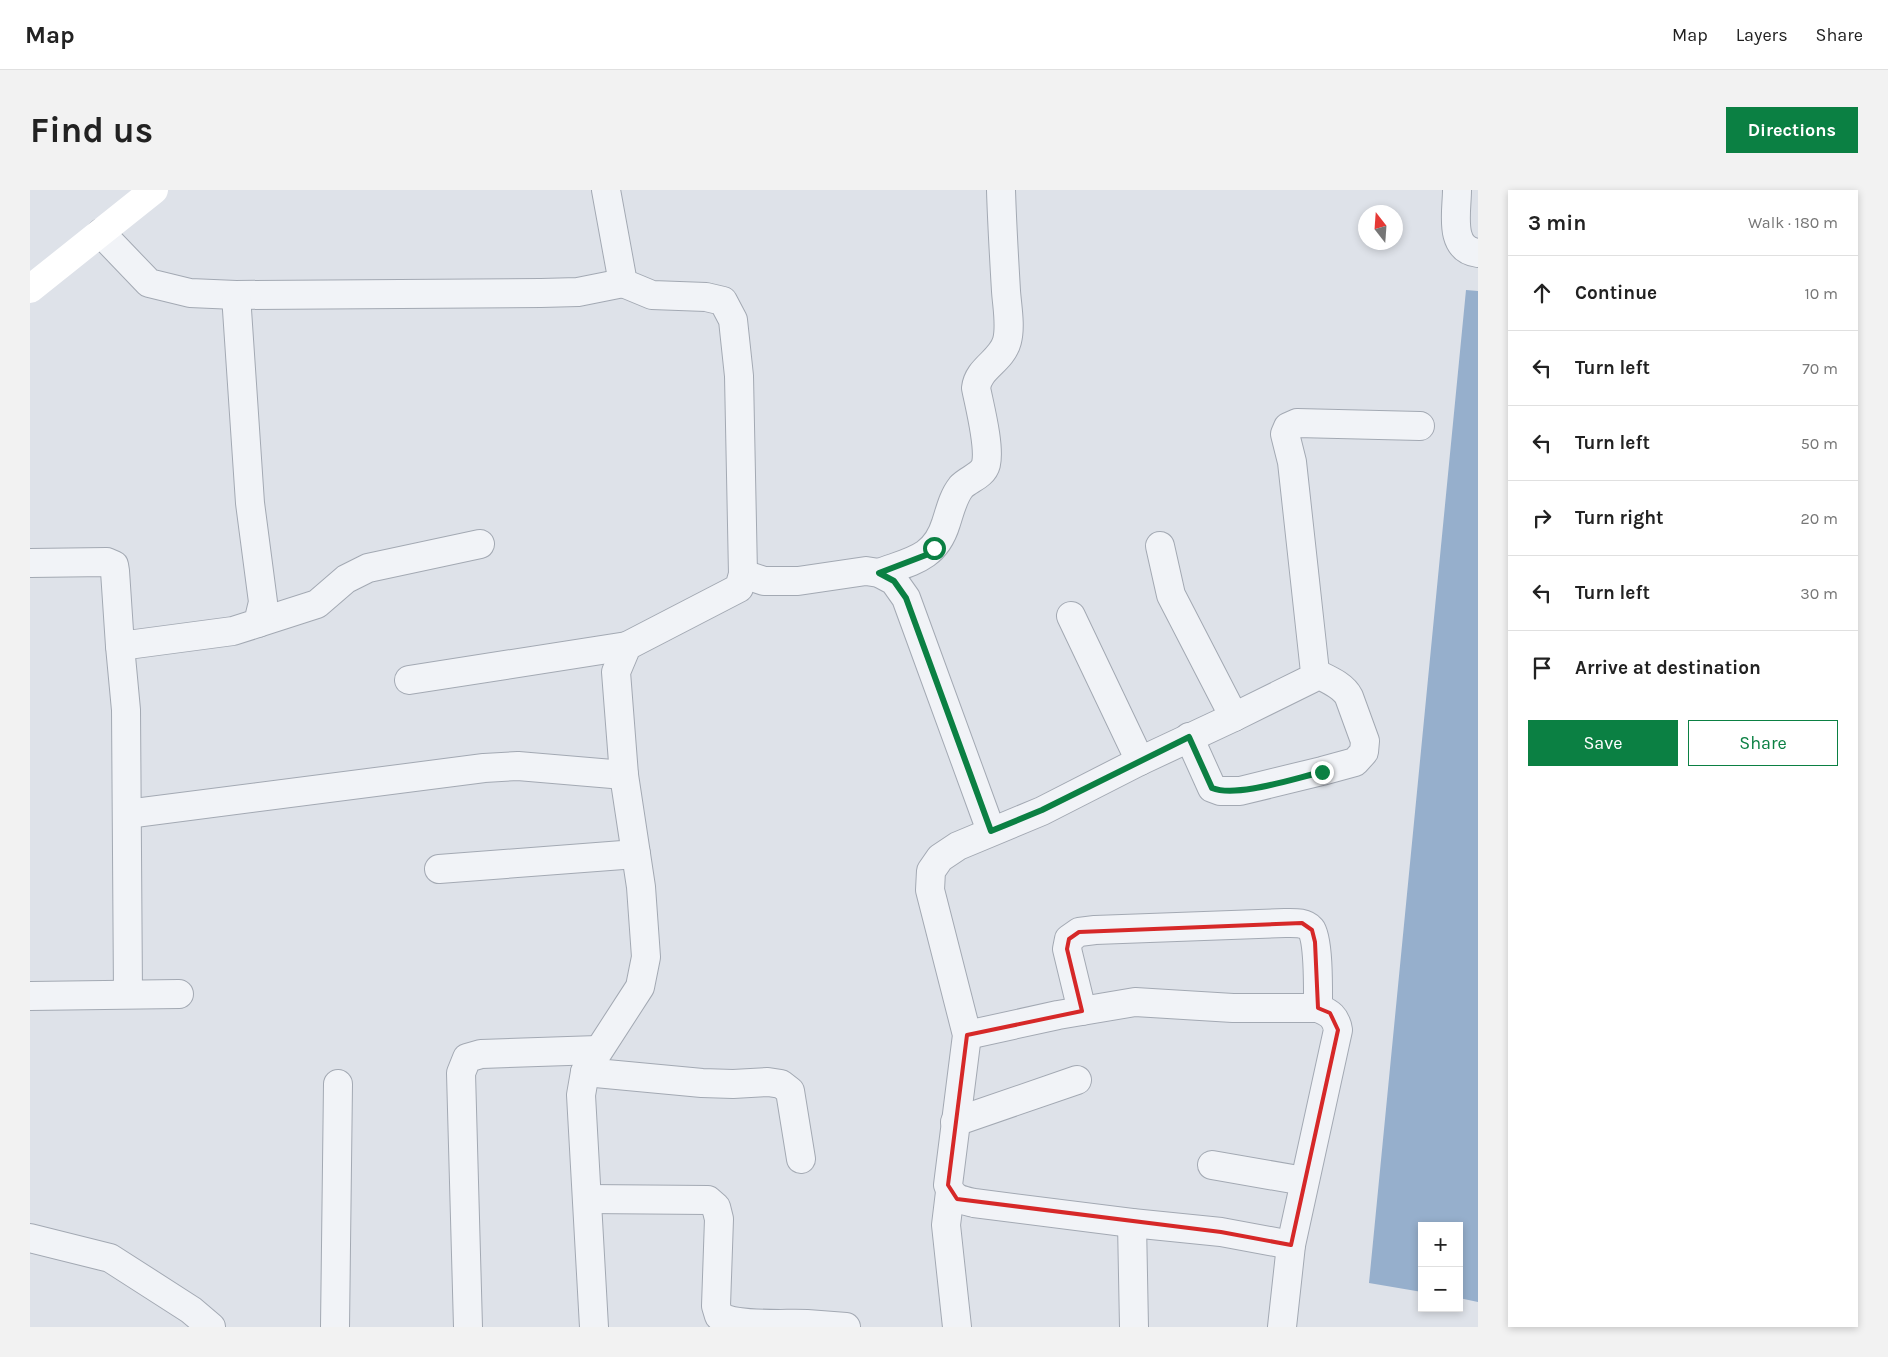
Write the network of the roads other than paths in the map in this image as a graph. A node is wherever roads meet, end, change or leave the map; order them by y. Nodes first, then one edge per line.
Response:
1 (154, 190) edge
2 (606, 190) edge
3 (1000, 190) edge
4 (1458, 190) edge
5 (101, 233) junction
6 (1478, 253) edge
7 (623, 283) junction
8 (30, 289) edge
9 (236, 295) junction
10 (1420, 426) dead end
11 (480, 544) dead end
12 (1160, 546) dead end
13 (30, 563) edge
14 (879, 573) junction
15 (743, 574) junction
16 (1070, 616) dead end
17 (258, 623) junction
18 (120, 646) junction
19 (627, 646) junction
20 (1315, 673) junction
21 (409, 680) dead end
22 (1234, 717) junction
23 (1189, 737) junction
24 (1140, 761) junction
25 (624, 776) junction
26 (127, 814) junction
27 (991, 831) junction
28 (636, 854) junction
29 (439, 868) dead end
30 (128, 994) junction
31 (179, 994) dead end
32 (30, 996) edge
33 (1318, 1008) junction
34 (1082, 1011) junction
35 (966, 1034) junction
36 (591, 1061) junction
37 (1077, 1080) dead end
38 (338, 1084) dead end
39 (955, 1122) junction
40 (801, 1159) dead end
41 (1212, 1164) dead end
42 (1304, 1181) junction
43 (950, 1192) junction
44 (587, 1199) junction
45 (1132, 1223) junction
46 (30, 1238) edge
47 (1291, 1245) junction
48 (758, 1326) edge
49 (212, 1327) edge
50 (335, 1327) edge
51 (468, 1327) edge
52 (594, 1327) edge
53 (846, 1327) edge
54 (957, 1327) edge
55 (1134, 1327) edge
56 (1282, 1327) edge

1 - 5 main road
2 - 7 street
3 - 14 street
4 - 6 street
5 - 8 main road
5 - 9 street
7 - 9 street
7 - 15 street
9 - 17 street
10 - 20 street
11 - 17 street
12 - 22 street
13 - 18 street
14 - 15 street
14 - 27 street
15 - 19 street
16 - 24 street
17 - 18 street
18 - 26 street
19 - 21 street
19 - 25 street
20 - 22 street
20 - 23 street
22 - 23 street
23 - 24 street
24 - 27 street
25 - 26 street
25 - 28 street
26 - 30 street
27 - 35 street
28 - 29 street
28 - 36 street
30 - 31 street
30 - 32 street
33 - 34 street
33 - 34 street
33 - 42 street
34 - 35 street
35 - 39 street
36 - 40 street
36 - 44 street
36 - 51 street
37 - 39 street
38 - 50 street
39 - 43 street
41 - 42 street
42 - 47 street
43 - 45 street
43 - 54 street
44 - 48 street
44 - 52 street
45 - 47 street
45 - 55 street
46 - 49 street
47 - 56 street
48 - 53 street

